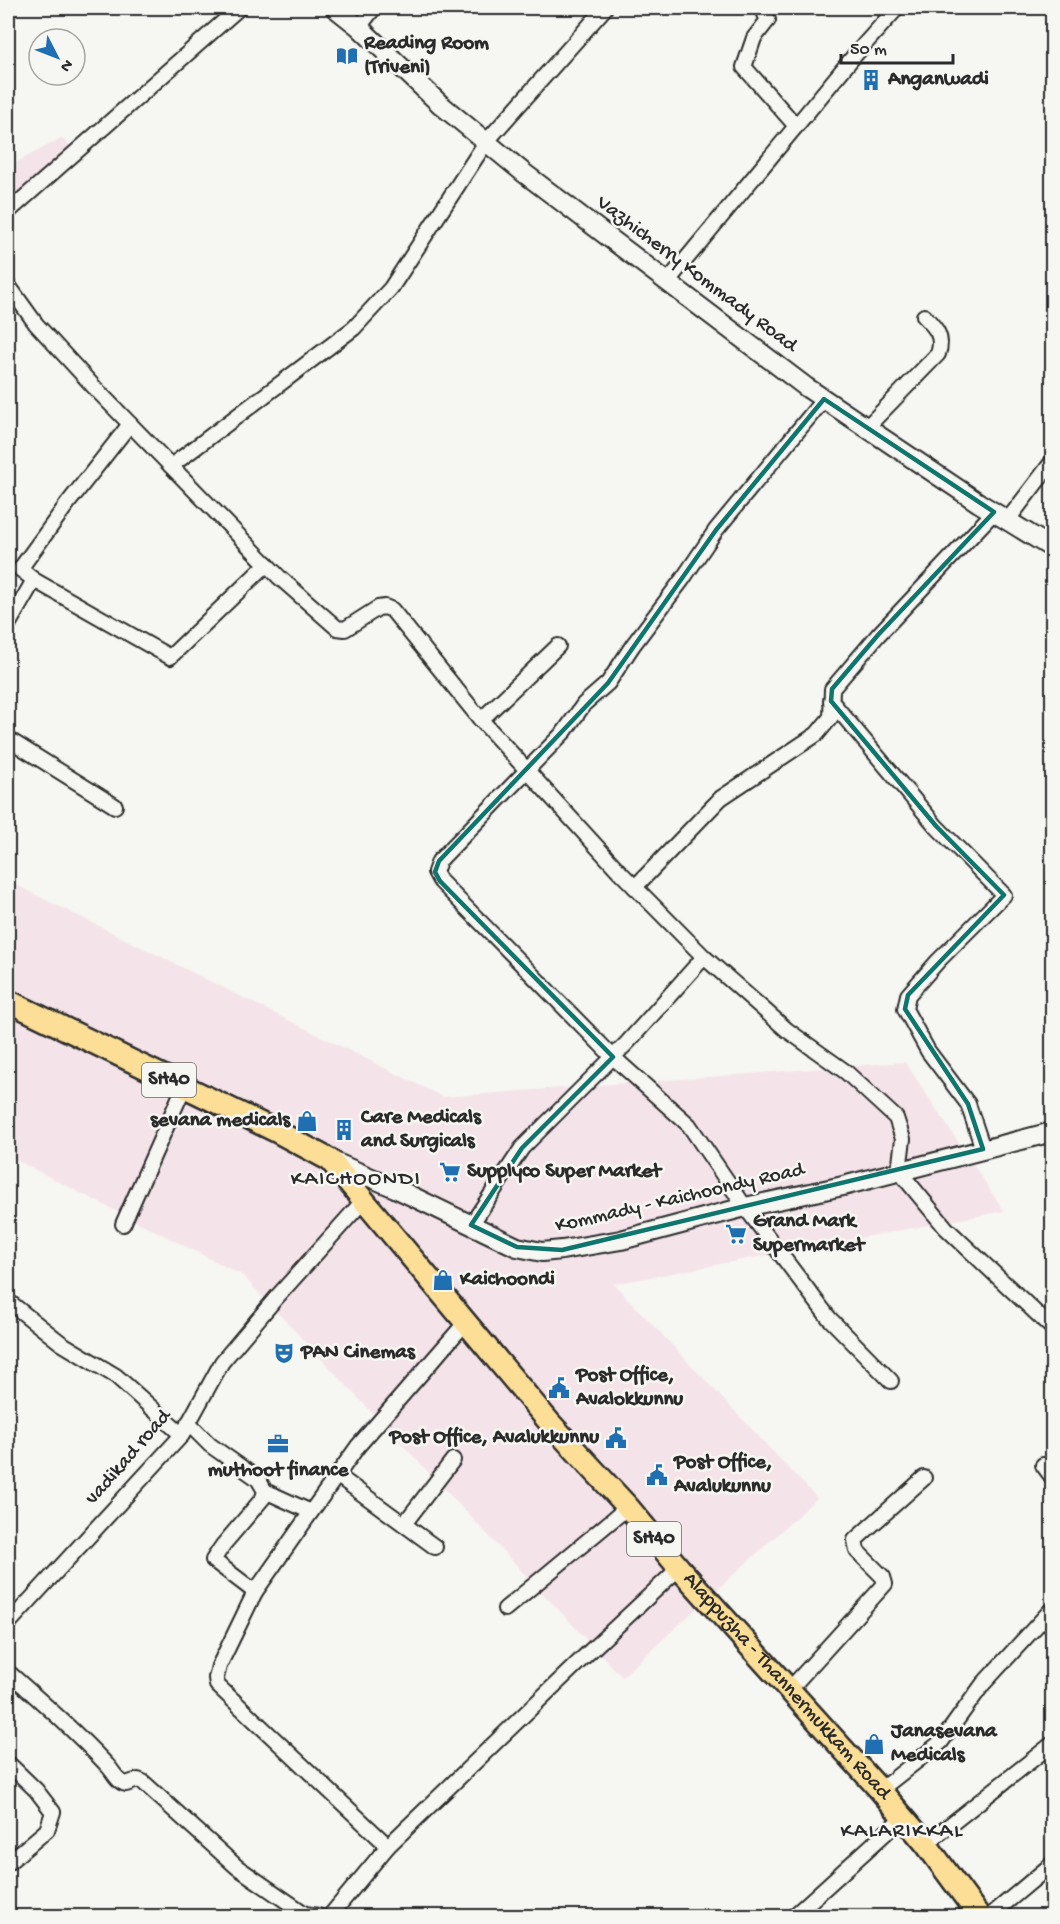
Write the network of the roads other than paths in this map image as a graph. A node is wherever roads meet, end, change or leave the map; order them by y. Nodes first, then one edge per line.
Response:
1 (239, 8) edge
2 (335, 8) edge
3 (374, 8) edge
4 (605, 8) edge
5 (762, 8) edge
6 (897, 8) edge
7 (359, 27) junction
8 (796, 126) junction
9 (486, 142) junction
10 (8, 212) edge
11 (668, 281) junction
12 (8, 285) edge
13 (924, 316) dead end
14 (824, 399) junction
15 (130, 424) junction
16 (867, 427) junction
17 (1053, 462) edge
18 (171, 466) junction
19 (1000, 516) junction
20 (1053, 548) edge
21 (267, 564) junction
22 (14, 568) edge
23 (34, 580) junction
24 (8, 625) edge
25 (558, 646) dead end
26 (831, 701) junction
27 (481, 720) junction
28 (8, 739) edge
29 (527, 771) junction
30 (115, 806) dead end
31 (635, 887) junction
32 (704, 957) junction
33 (8, 1001) edge
34 (613, 1057) junction
35 (184, 1087) junction
36 (1053, 1132) edge
37 (983, 1149) junction
38 (330, 1160) junction
39 (899, 1171) junction
40 (364, 1200) junction
41 (745, 1207) junction
42 (123, 1224) dead end
43 (471, 1225) junction
44 (8, 1301) edge
45 (466, 1322) junction
46 (1053, 1328) edge
47 (891, 1381) dead end
48 (185, 1429) junction
49 (453, 1460) dead end
50 (1043, 1465) dead end
51 (338, 1476) junction
52 (1053, 1477) edge
53 (924, 1478) dead end
54 (265, 1491) junction
55 (628, 1507) junction
56 (311, 1512) junction
57 (404, 1524) junction
58 (435, 1547) dead end
59 (679, 1568) junction
60 (255, 1592) junction
61 (505, 1609) dead end
62 (1053, 1609) edge
63 (8, 1624) edge
64 (8, 1672) edge
65 (789, 1690) junction
66 (1053, 1744) edge
67 (8, 1762) edge
68 (880, 1790) junction
69 (903, 1817) junction
70 (926, 1844) junction
71 (388, 1846) junction
72 (8, 1863) edge
73 (1053, 1864) edge
74 (309, 1916) edge
75 (330, 1917) edge
76 (794, 1917) edge
77 (979, 1917) edge
78 (990, 1917) edge

1 - 10 street
2 - 7 main road, Vazhicherry Kommady Road
3 - 7 street
4 - 9 street
5 - 8 street
6 - 8 street
7 - 9 main road, Vazhicherry Kommady Road
8 - 11 street
9 - 11 main road, Vazhicherry Kommady Road
9 - 18 street
11 - 14 main road, Vazhicherry Kommady Road
12 - 15 street
13 - 16 street
14 - 16 main road, Vazhicherry Kommady Road
14 - 29 street
15 - 18 street
15 - 22 street
16 - 19 main road, Vazhicherry Kommady Road
17 - 19 street
18 - 21 street
19 - 20 main road, Vazhicherry Kommady Road
19 - 26 street
21 - 23 street
21 - 27 street
22 - 23 street
23 - 24 street
25 - 27 street
26 - 31 street
26 - 37 street
27 - 29 street
28 - 30 street
29 - 31 street
29 - 34 street
31 - 32 street
32 - 34 street
32 - 39 street
33 - 35 main road, Alappuzha - Thannermukkam Road / SH40
34 - 41 street
34 - 43 street
35 - 38 main road, Alappuzha - Thannermukkam Road / SH40
35 - 42 street
36 - 37 main road, Kommady - Kaichoondy Road
37 - 39 main road, Kommady - Kaichoondy Road
38 - 40 main road, Alappuzha - Thannermukkam Road / SH40
38 - 43 main road, Kommady - Kaichoondy Road
39 - 41 main road, Kommady - Kaichoondy Road
39 - 46 street
40 - 45 main road, Alappuzha - Thannermukkam Road / SH40
40 - 48 street, vadikad road
41 - 43 main road, Kommady - Kaichoondy Road
41 - 47 street
44 - 48 street
45 - 51 street
45 - 55 main road, Alappuzha - Thannermukkam Road / SH40
48 - 54 street
48 - 63 street, vadikad road
49 - 57 street
50 - 52 street
51 - 56 street
51 - 57 street
53 - 65 street
54 - 56 street
54 - 60 street
55 - 59 main road, Alappuzha - Thannermukkam Road / SH40
55 - 61 street
56 - 60 street
57 - 58 street
59 - 65 main road, Alappuzha - Thannermukkam Road / SH40
59 - 71 street
60 - 71 street
62 - 68 street
64 - 74 street
65 - 68 main road, Alappuzha - Thannermukkam Road / SH40
66 - 70 street
67 - 72 street
68 - 69 main road, Alappuzha - Thannermukkam Road / SH40
69 - 70 main road, Alappuzha - Thannermukkam Road / SH40
69 - 76 street
70 - 77 main road, Alappuzha - Thannermukkam Road / SH40
71 - 75 street
73 - 78 street

